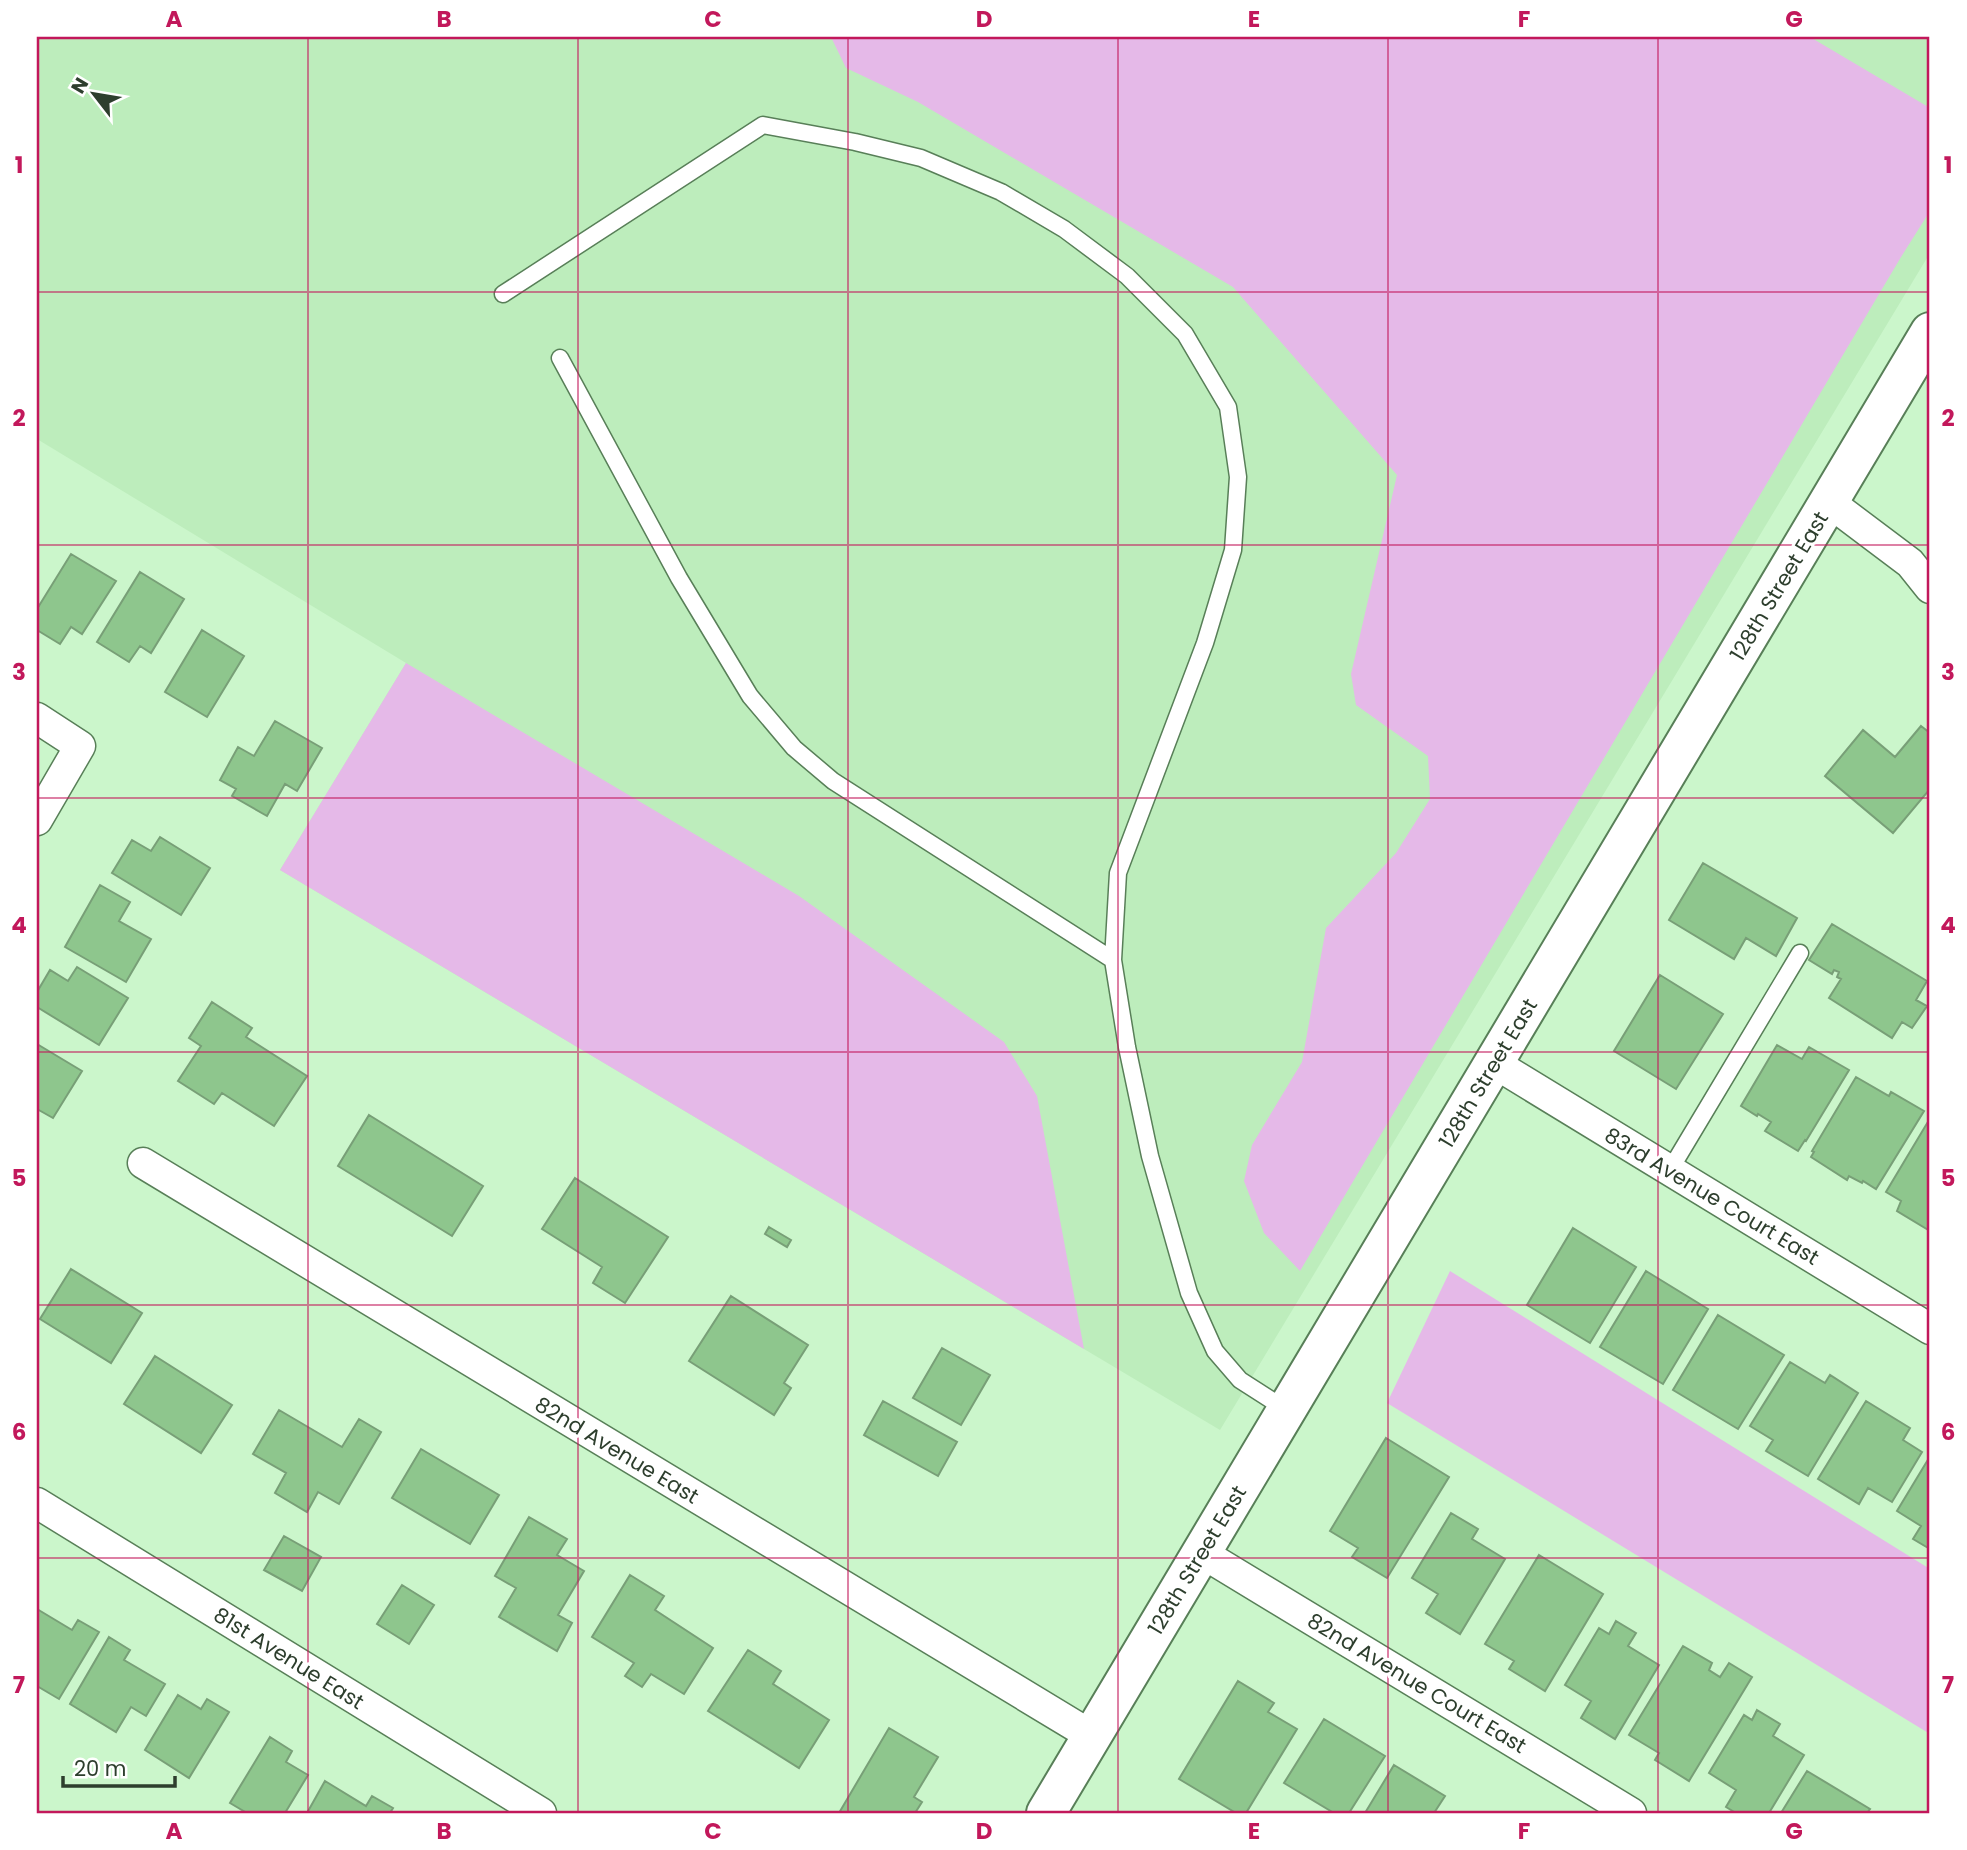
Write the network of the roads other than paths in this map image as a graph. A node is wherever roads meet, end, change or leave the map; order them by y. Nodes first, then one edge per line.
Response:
1 (503, 294) dead end
2 (1930, 332) edge
3 (560, 358) dead end
4 (1829, 502) junction
5 (1930, 588) edge
6 (37, 718) edge
7 (37, 820) edge
8 (1800, 953) dead end
9 (1113, 960) junction
10 (1494, 1063) junction
11 (143, 1163) dead end
12 (1670, 1170) junction
13 (1930, 1327) edge
14 (1287, 1410) junction
15 (37, 1503) edge
16 (1202, 1553) junction
17 (1091, 1736) junction
18 (541, 1813) edge
19 (1046, 1813) edge
20 (1632, 1813) edge

1 - 9 lane
2 - 4 street, 128th Street East
3 - 9 lane
4 - 5 street
4 - 10 street, 128th Street East
6 - 7 street
8 - 12 lane
9 - 14 lane
10 - 12 street, 83rd Avenue Court East
10 - 14 street, 128th Street East
11 - 17 street, 82nd Avenue East
12 - 13 street, 83rd Avenue Court East
14 - 16 street, 128th Street East
15 - 18 street, 81st Avenue East
16 - 17 street, 128th Street East
16 - 20 street, 82nd Avenue Court East
17 - 19 street, 128th Street East

